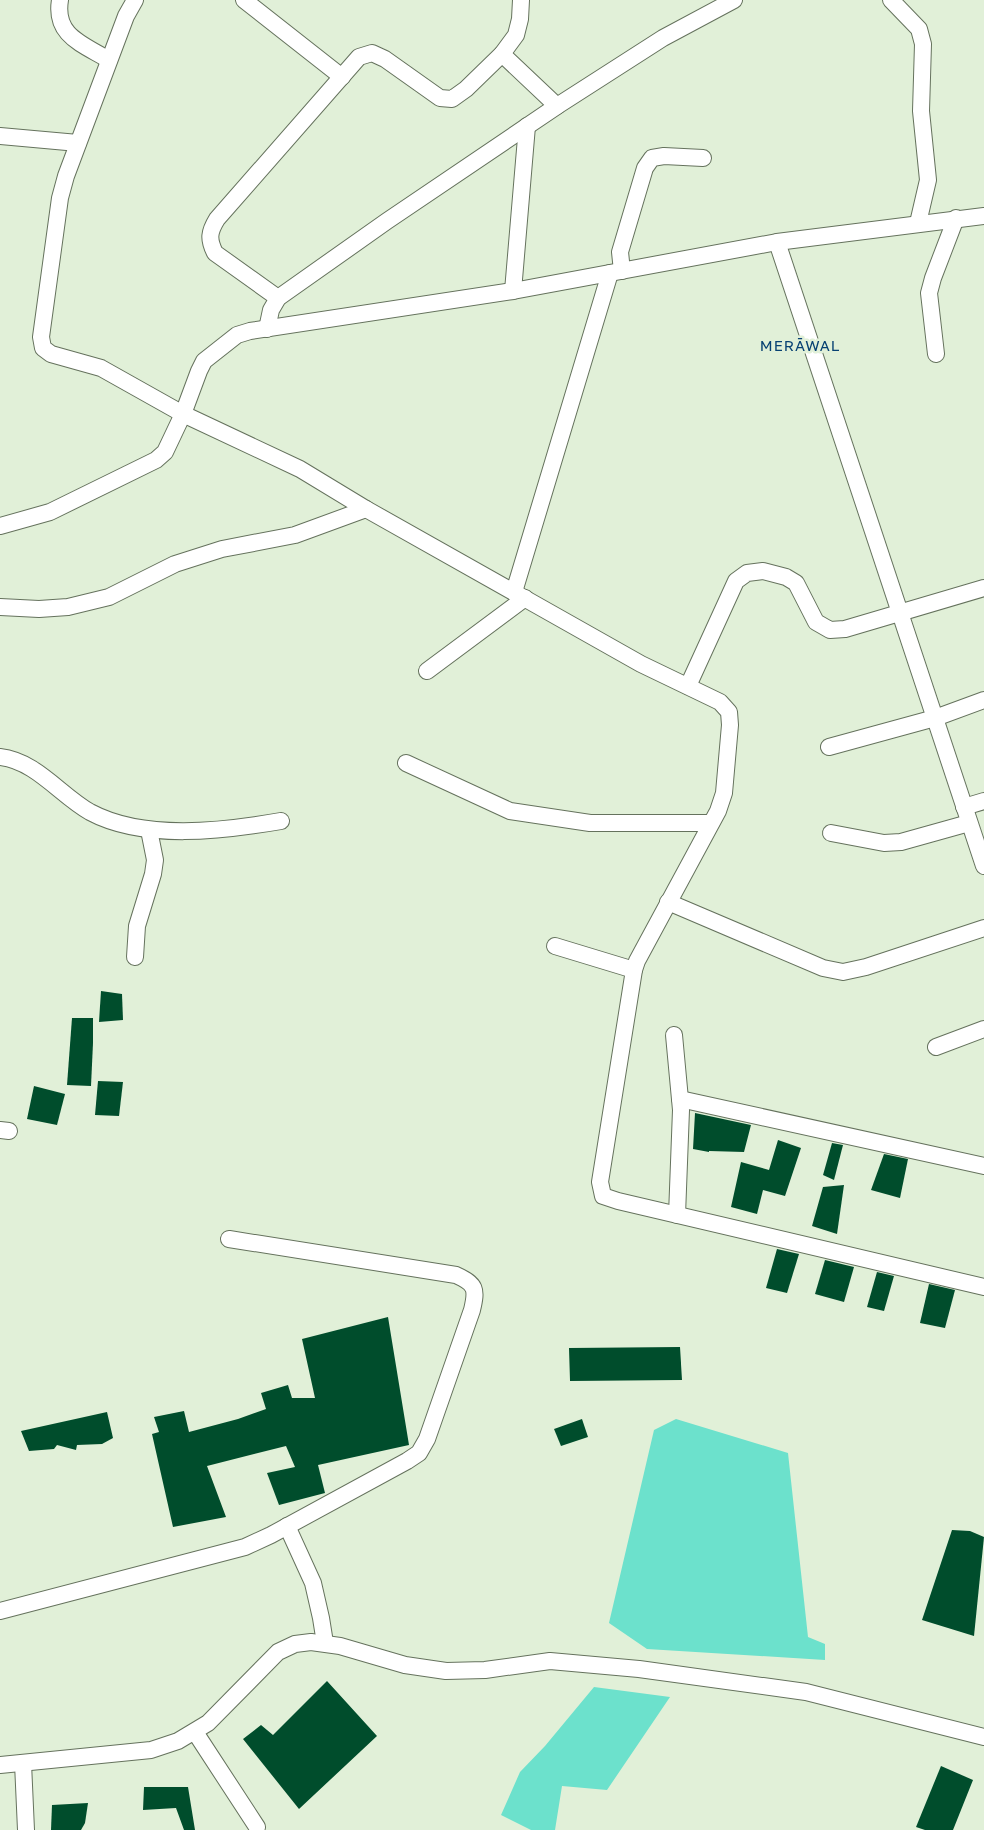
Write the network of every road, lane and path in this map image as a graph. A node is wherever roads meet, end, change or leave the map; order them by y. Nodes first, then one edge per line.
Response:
1 (60, 0) edge
2 (135, 0) edge
3 (244, 0) edge
4 (521, 0) edge
5 (734, 0) edge
6 (891, 0) edge
7 (502, 54) junction
8 (109, 60) junction
9 (342, 77) junction
10 (557, 106) junction
11 (527, 126) junction
12 (0, 136) edge
13 (78, 143) junction
14 (703, 158) dead end
15 (984, 216) edge
16 (956, 218) junction
17 (918, 223) junction
18 (777, 242) junction
19 (616, 272) junction
20 (513, 292) junction
21 (278, 298) junction
22 (267, 329) junction
23 (936, 354) dead end
24 (183, 414) junction
25 (366, 509) junction
26 (0, 526) edge
27 (984, 588) edge
28 (520, 595) junction
29 (0, 607) edge
30 (900, 613) junction
31 (427, 671) dead end
32 (688, 686) junction
33 (984, 700) edge
34 (935, 718) junction
35 (829, 747) dead end
36 (0, 758) edge
37 (406, 763) dead end
38 (984, 801) edge
39 (967, 815) junction
40 (281, 821) dead end
41 (711, 824) junction
42 (149, 830) junction
43 (831, 833) dead end
44 (984, 866) edge
45 (668, 902) junction
46 (984, 928) edge
47 (555, 946) dead end
48 (135, 956) dead end
49 (634, 970) junction
50 (984, 1029) edge
51 (674, 1035) dead end
52 (936, 1047) dead end
53 (680, 1099) junction
54 (984, 1166) edge
55 (677, 1215) junction
56 (229, 1239) dead end
57 (984, 1287) edge
58 (287, 1526) junction
59 (0, 1611) edge
60 (325, 1643) junction
61 (195, 1732) junction
62 (984, 1737) edge
63 (23, 1763) junction
64 (0, 1765) edge
65 (257, 1827) dead end
66 (26, 1830) edge

1 - 8 street
2 - 8 street
3 - 9 street
4 - 7 street
5 - 10 street
6 - 17 street
7 - 9 street
7 - 10 street
8 - 13 street
9 - 21 street
10 - 11 street
11 - 20 street
11 - 21 street
12 - 13 street
13 - 24 street
14 - 19 street
15 - 16 street
16 - 17 street
16 - 23 street
17 - 18 street
18 - 19 street
18 - 30 street
19 - 20 street
19 - 28 street
20 - 22 street
21 - 22 street
22 - 24 street
24 - 25 street
24 - 26 street
25 - 28 street
25 - 29 street
27 - 30 street
28 - 31 street
28 - 32 street
30 - 32 street
30 - 34 street
32 - 41 street
33 - 34 street
34 - 35 street
34 - 39 street
36 - 42 street
37 - 41 street
38 - 39 street
39 - 43 street
39 - 44 street
40 - 42 street
41 - 45 street
42 - 48 street
45 - 46 street
45 - 49 street
47 - 49 street
49 - 55 street
50 - 52 street
51 - 53 street
53 - 54 street
53 - 55 street
55 - 57 street
56 - 58 street
58 - 59 street
58 - 60 street
60 - 61 street
60 - 62 street
61 - 63 street
61 - 65 street
63 - 64 street
63 - 66 street

